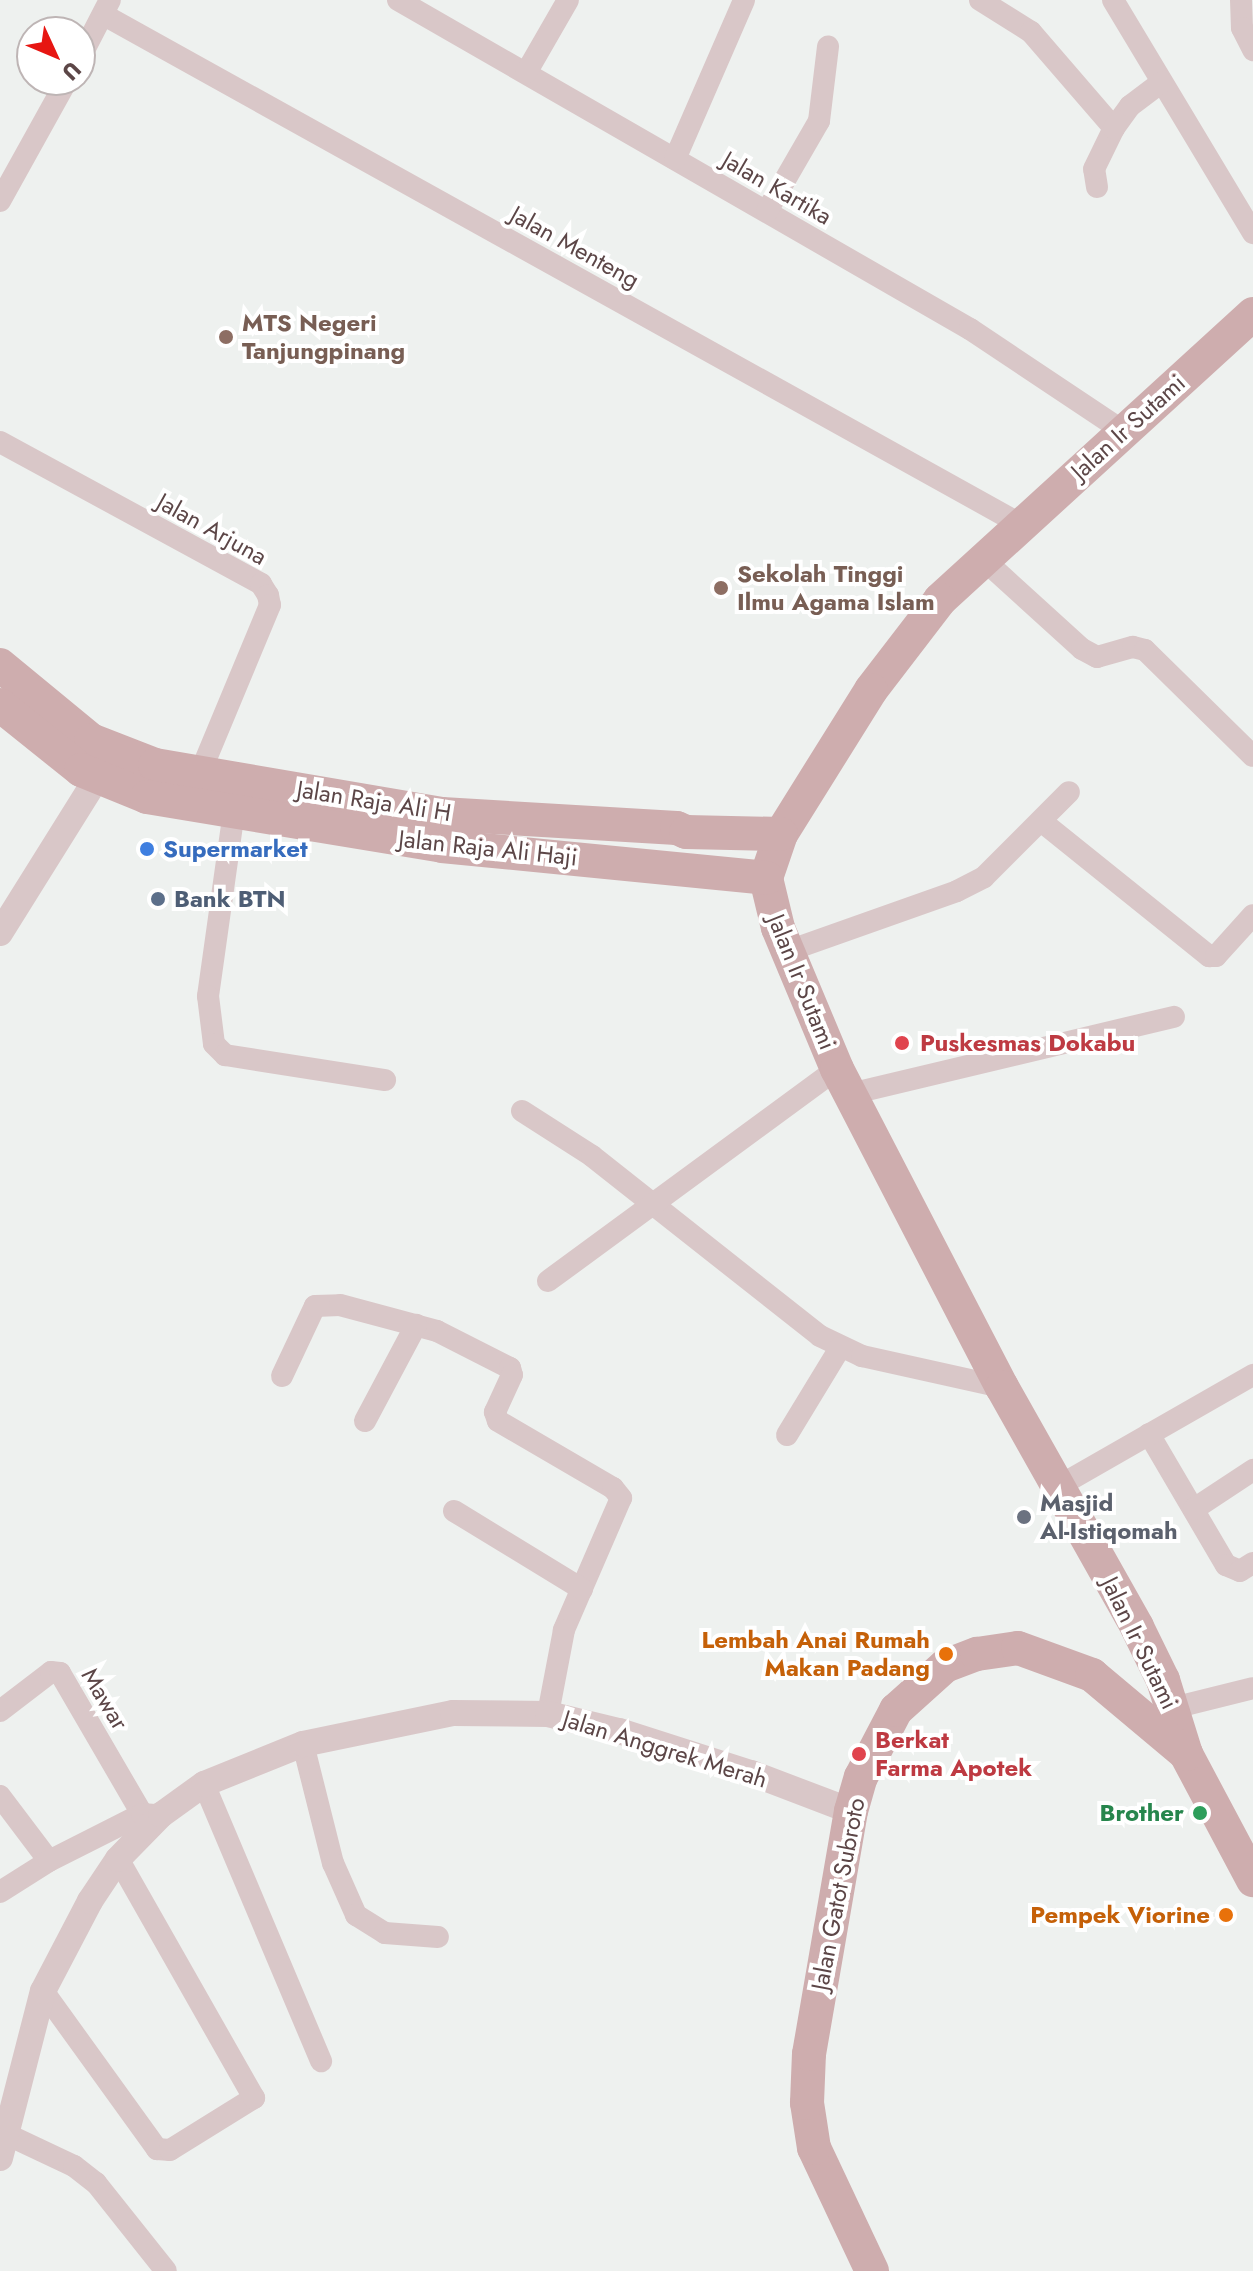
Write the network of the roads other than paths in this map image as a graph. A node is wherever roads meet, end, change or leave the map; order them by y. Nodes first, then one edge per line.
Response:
1 (568, 0) edge
2 (744, 0) edge
3 (980, 0) edge
4 (1113, 0) edge
5 (1241, 0) edge
6 (409, 3) edge
7 (107, 8) edge
8 (96, 28) edge
9 (828, 47) dead end
10 (1253, 50) edge
11 (526, 73) junction
12 (1161, 83) junction
13 (58, 96) edge
14 (1114, 128) junction
15 (675, 159) junction
16 (1097, 187) dead end
17 (0, 201) edge
18 (767, 211) junction
19 (1253, 233) edge
20 (1253, 314) edge
21 (1123, 431) junction
22 (0, 442) edge
23 (1020, 524) junction
24 (983, 559) junction
25 (0, 665) edge
26 (0, 705) edge
27 (70, 744) junction
28 (1253, 756) edge
29 (200, 773) junction
30 (97, 778) junction
31 (1069, 792) dead end
32 (234, 811) junction
33 (1041, 821) junction
34 (781, 834) junction
35 (766, 878) junction
36 (1253, 915) edge
37 (0, 933) edge
38 (788, 951) junction
39 (1174, 1017) dead end
40 (385, 1080) dead end
41 (844, 1081) junction
42 (522, 1111) dead end
43 (653, 1205) junction
44 (548, 1281) dead end
45 (416, 1325) junction
46 (840, 1348) junction
47 (1253, 1375) edge
48 (282, 1376) dead end
49 (1002, 1387) junction
50 (365, 1421) dead end
51 (1149, 1434) junction
52 (787, 1435) dead end
53 (1253, 1470) edge
54 (1059, 1486) junction
55 (1194, 1509) junction
56 (454, 1511) dead end
57 (1253, 1563) edge
58 (582, 1589) junction
59 (1137, 1627) junction
60 (1092, 1675) junction
61 (1253, 1688) edge
62 (1173, 1708) junction
63 (0, 1711) edge
64 (548, 1714) junction
65 (303, 1744) junction
66 (1186, 1754) junction
67 (204, 1784) junction
68 (0, 1796) edge
69 (851, 1811) junction
70 (152, 1815) junction
71 (118, 1859) junction
72 (49, 1861) junction
73 (1253, 1880) edge
74 (1, 1889) edge
75 (438, 1937) dead end
76 (43, 1991) junction
77 (321, 2061) dead end
78 (3, 2146) edge
79 (166, 2271) edge
80 (872, 2271) edge

1 - 11 street
2 - 15 street
3 - 14 street
4 - 12 street
5 - 10 street
6 - 11 street, Jalan Kartika
7 - 8 street
7 - 23 street, Jalan Menteng
9 - 18 street
11 - 15 street, Jalan Kartika
12 - 14 street
12 - 19 street
13 - 17 street
14 - 16 street
15 - 18 street, Jalan Kartika
18 - 21 street, Jalan Kartika
20 - 21 main road, Jalan Ir Sutami
21 - 23 main road, Jalan Ir Sutami
22 - 29 street, Jalan Arjuna
23 - 24 main road, Jalan Ir Sutami
24 - 28 street
24 - 34 main road, Jalan Ir Sutami
25 - 27 main road, Jalan Raja Ali H
26 - 27 main road, Jalan Raja Ali Haji
27 - 29 main road, Jalan Raja Ali H
27 - 30 main road, Jalan Raja Ali Haji
29 - 34 main road, Jalan Raja Ali H
30 - 32 main road, Jalan Raja Ali Haji
30 - 37 street
31 - 33 street
32 - 35 main road, Jalan Raja Ali Haji
32 - 40 street
33 - 36 street
33 - 38 street
34 - 35 main road, Jalan Ir Sutami
35 - 38 main road, Jalan Ir Sutami
38 - 41 main road, Jalan Ir Sutami
39 - 41 street
41 - 43 street
41 - 49 main road, Jalan Ir Sutami
42 - 43 street
43 - 44 street
43 - 46 street
45 - 48 street
45 - 50 street
45 - 58 street
46 - 49 street
46 - 52 street
47 - 51 street
49 - 54 main road, Jalan Ir Sutami
51 - 54 street
51 - 55 street
53 - 55 street
54 - 59 main road, Jalan Ir Sutami
55 - 57 street
56 - 58 street
58 - 64 street
59 - 60 main road
59 - 62 main road, Jalan Ir Sutami
60 - 66 main road, Jalan Gatot Subroto
60 - 69 main road, Jalan Gatot Subroto
61 - 62 street
62 - 66 main road, Jalan Ir Sutami
63 - 70 street, Mawar
64 - 65 street, Jalan Anggrek Merah
64 - 69 street, Jalan Anggrek Merah
65 - 67 street, Jalan Anggrek Merah
65 - 75 street
66 - 73 main road
67 - 70 street, Jalan Anggrek Merah
67 - 77 street
68 - 72 street
69 - 80 main road, Jalan Gatot Subroto
70 - 71 street, Jalan Anggrek Merah
70 - 72 street
71 - 76 street, Jalan Anggrek Merah
71 - 76 street
72 - 74 street
76 - 78 street, Jalan Anggrek Merah
78 - 79 street

